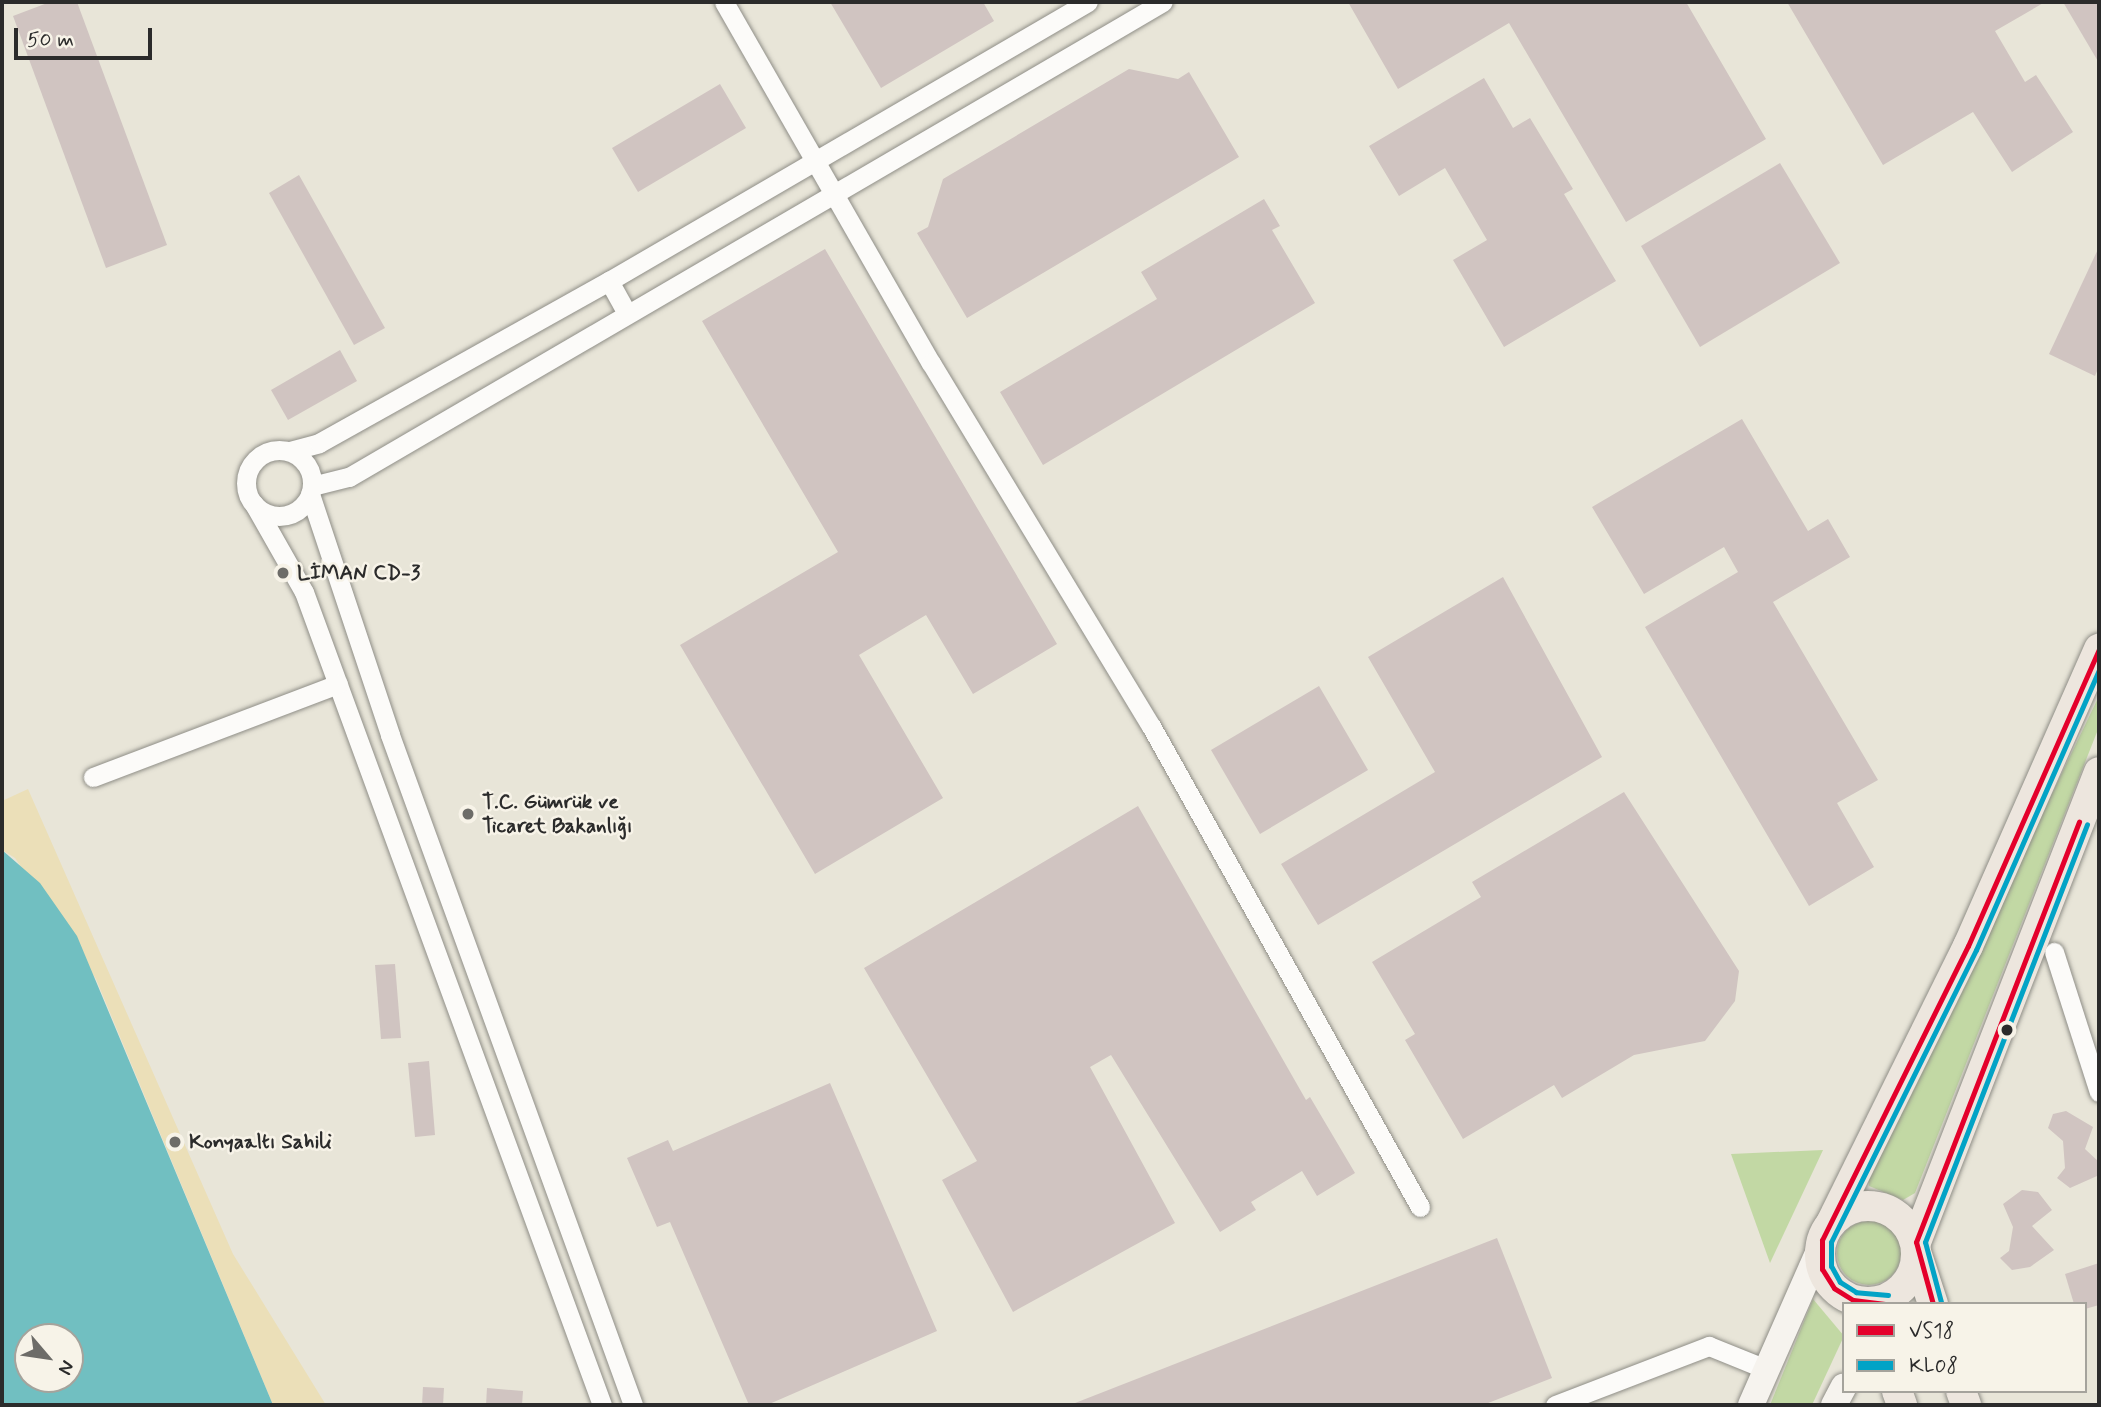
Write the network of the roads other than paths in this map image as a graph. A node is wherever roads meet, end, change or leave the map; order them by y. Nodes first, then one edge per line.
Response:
1 (723, 2) edge
2 (1088, 2) edge
3 (1163, 2) edge
4 (816, 160) junction
5 (836, 196) junction
6 (609, 281) junction
7 (626, 312) junction
8 (290, 451) junction
9 (311, 490) junction
10 (254, 504) junction
11 (2099, 649) edge
12 (338, 684) junction
13 (2099, 772) edge
14 (93, 777) dead end
15 (2054, 952) dead end
16 (2099, 1092) edge
17 (1420, 1207) dead end
18 (1826, 1234) junction
19 (1916, 1248) junction
20 (1862, 1302) edge
21 (1887, 1302) edge
22 (1932, 1302) edge
23 (1766, 1369) junction
24 (601, 1405) edge
25 (634, 1405) edge
26 (1555, 1405) edge
27 (1751, 1405) edge

1 - 4 street
2 - 4 street
3 - 5 street
4 - 5 street
4 - 6 street
5 - 7 street
5 - 17 street
6 - 7 street
6 - 8 street
7 - 9 street
8 - 9 street
8 - 10 street
9 - 10 street
9 - 25 street
10 - 12 street
11 - 18 main road
12 - 14 street
12 - 24 street
13 - 19 main road
15 - 16 street
18 - 19 main road
18 - 20 main road
18 - 23 main road
19 - 21 main road
19 - 22 main road
23 - 26 street
23 - 27 main road

